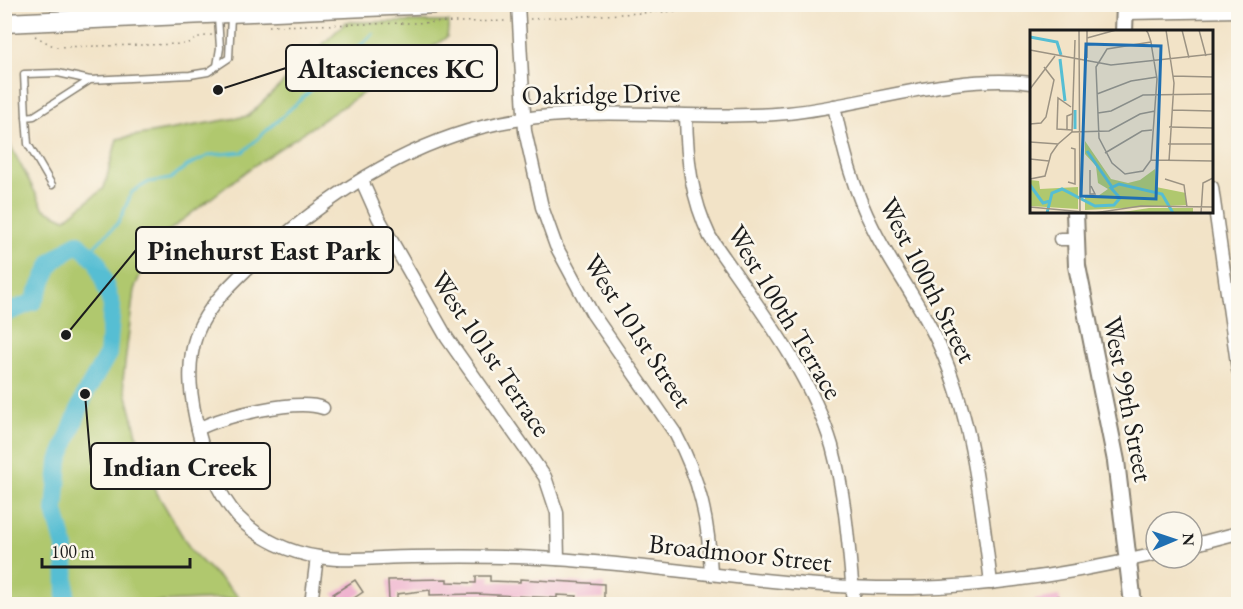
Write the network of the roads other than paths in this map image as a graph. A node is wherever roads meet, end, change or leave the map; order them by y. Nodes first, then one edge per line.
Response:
1 (436, 4) edge
2 (518, 4) edge
3 (1126, 9) edge
4 (1239, 10) edge
5 (225, 13) junction
6 (4, 23) edge
7 (1124, 30) edge
8 (217, 66) junction
9 (90, 80) junction
10 (1030, 83) edge
11 (834, 106) junction
12 (686, 116) junction
13 (26, 117) junction
14 (524, 118) junction
15 (362, 181) junction
16 (52, 185) dead end
17 (1213, 194) edge
18 (1075, 213) edge
19 (1239, 370) edge
20 (323, 408) dead end
21 (198, 429) junction
22 (1239, 533) edge
23 (1204, 542) edge
24 (316, 557) junction
25 (1144, 557) edge
26 (558, 559) junction
27 (1129, 560) junction
28 (711, 574) junction
29 (991, 583) junction
30 (853, 588) junction
31 (311, 604) edge
32 (854, 604) edge
33 (1133, 604) edge

1 - 5 main road
2 - 14 street, West 101st Street
3 - 4 street
3 - 7 street
5 - 6 main road
5 - 8 lane
5 - 8 lane
8 - 9 lane
9 - 13 lane
9 - 13 lane
10 - 11 street, Oakridge Drive
11 - 12 street, Oakridge Drive
11 - 29 street, West 100th Street
12 - 14 street, Oakridge Drive
12 - 30 street, West 100th Terrace
13 - 16 lane
14 - 15 street, Oakridge Drive
14 - 28 street, West 101st Street
15 - 21 street, Oakridge Drive
15 - 26 street, West 101st Terrace
17 - 19 street
18 - 27 street, West 99th Street
20 - 21 street
21 - 24 street, Oakridge Drive
22 - 23 street
24 - 26 street, Broadmoor Street
24 - 31 street
25 - 27 street, Broadmoor Street
26 - 28 street, Broadmoor Street
27 - 29 street, Broadmoor Street
27 - 33 street, West 99th Street
28 - 30 street, Broadmoor Street
29 - 30 street, Broadmoor Street
30 - 32 street, West 100th Terrace

